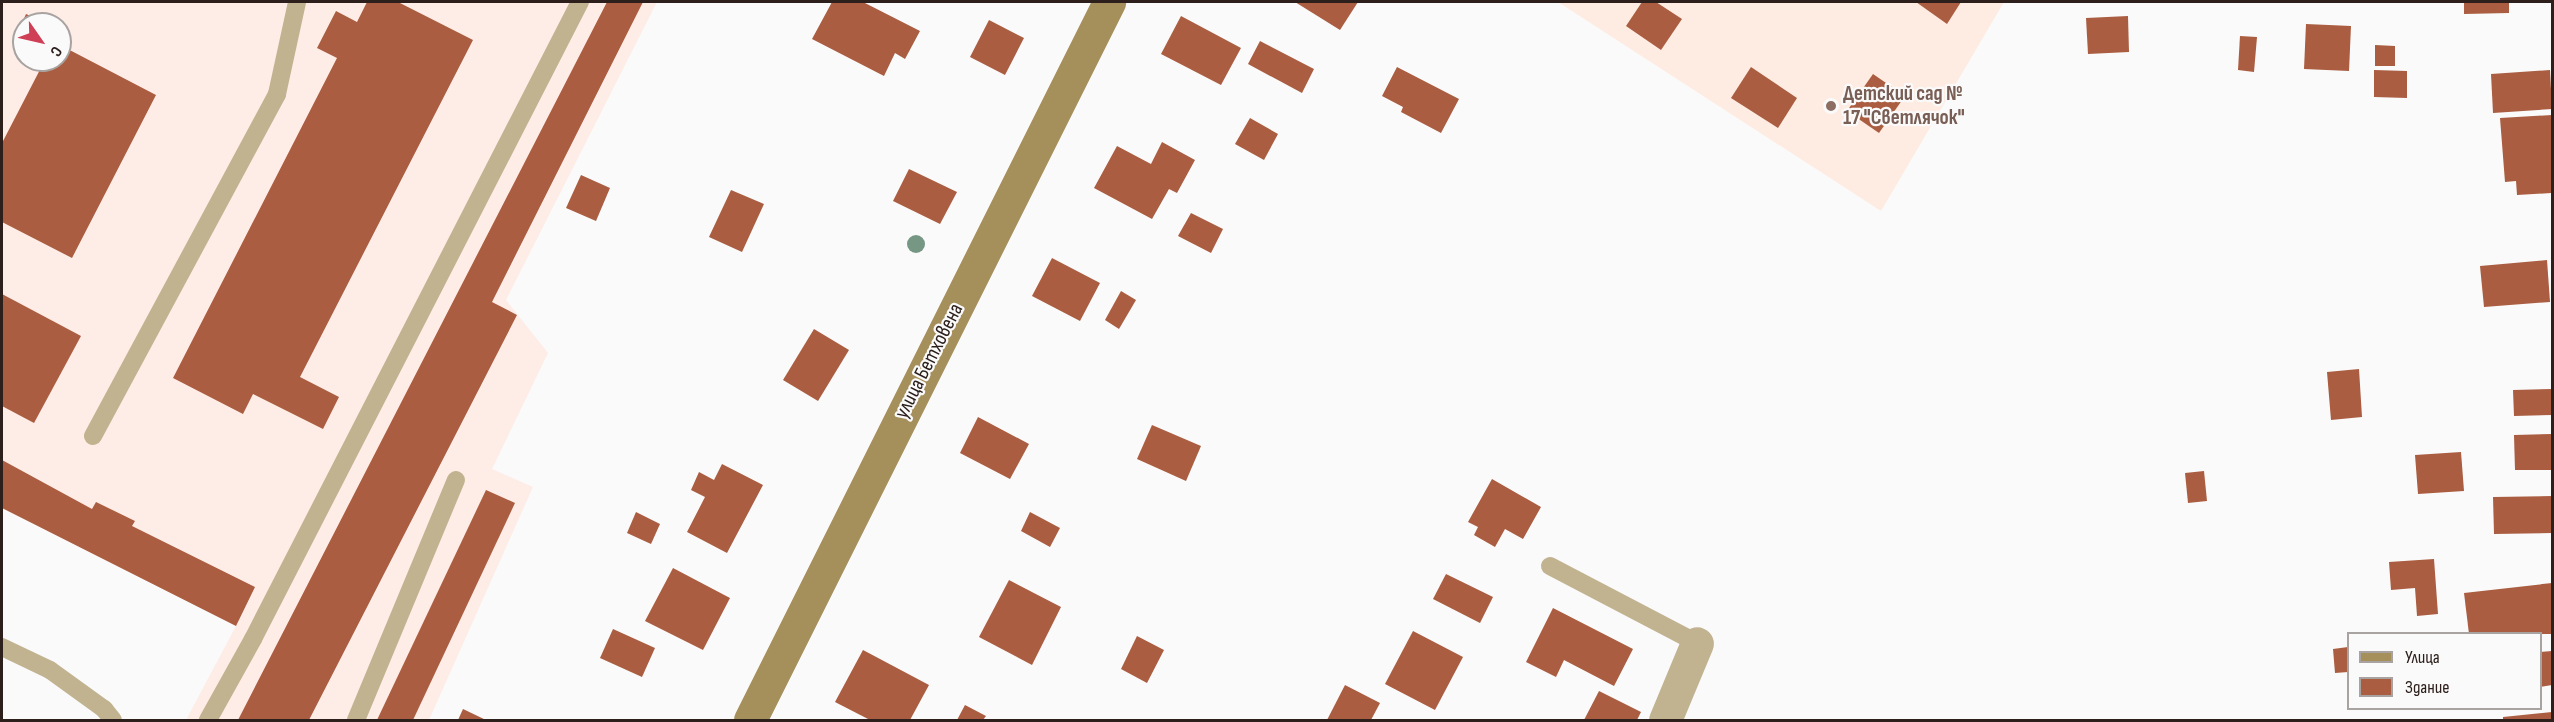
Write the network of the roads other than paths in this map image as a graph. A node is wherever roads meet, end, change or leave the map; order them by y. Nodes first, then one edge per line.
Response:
1 (297, 2) edge
2 (580, 2) edge
3 (1109, 2) edge
4 (93, 436) dead end
5 (456, 480) dead end
6 (1550, 566) dead end
7 (1697, 643) joint
8 (2, 647) edge
9 (113, 720) edge
10 (208, 720) edge
11 (356, 720) edge
12 (750, 720) edge
13 (1665, 720) edge

1 - 4 lane
2 - 10 lane
3 - 12 main road, улица Бетховена
5 - 11 lane
6 - 7 lane
7 - 13 street
8 - 9 lane

